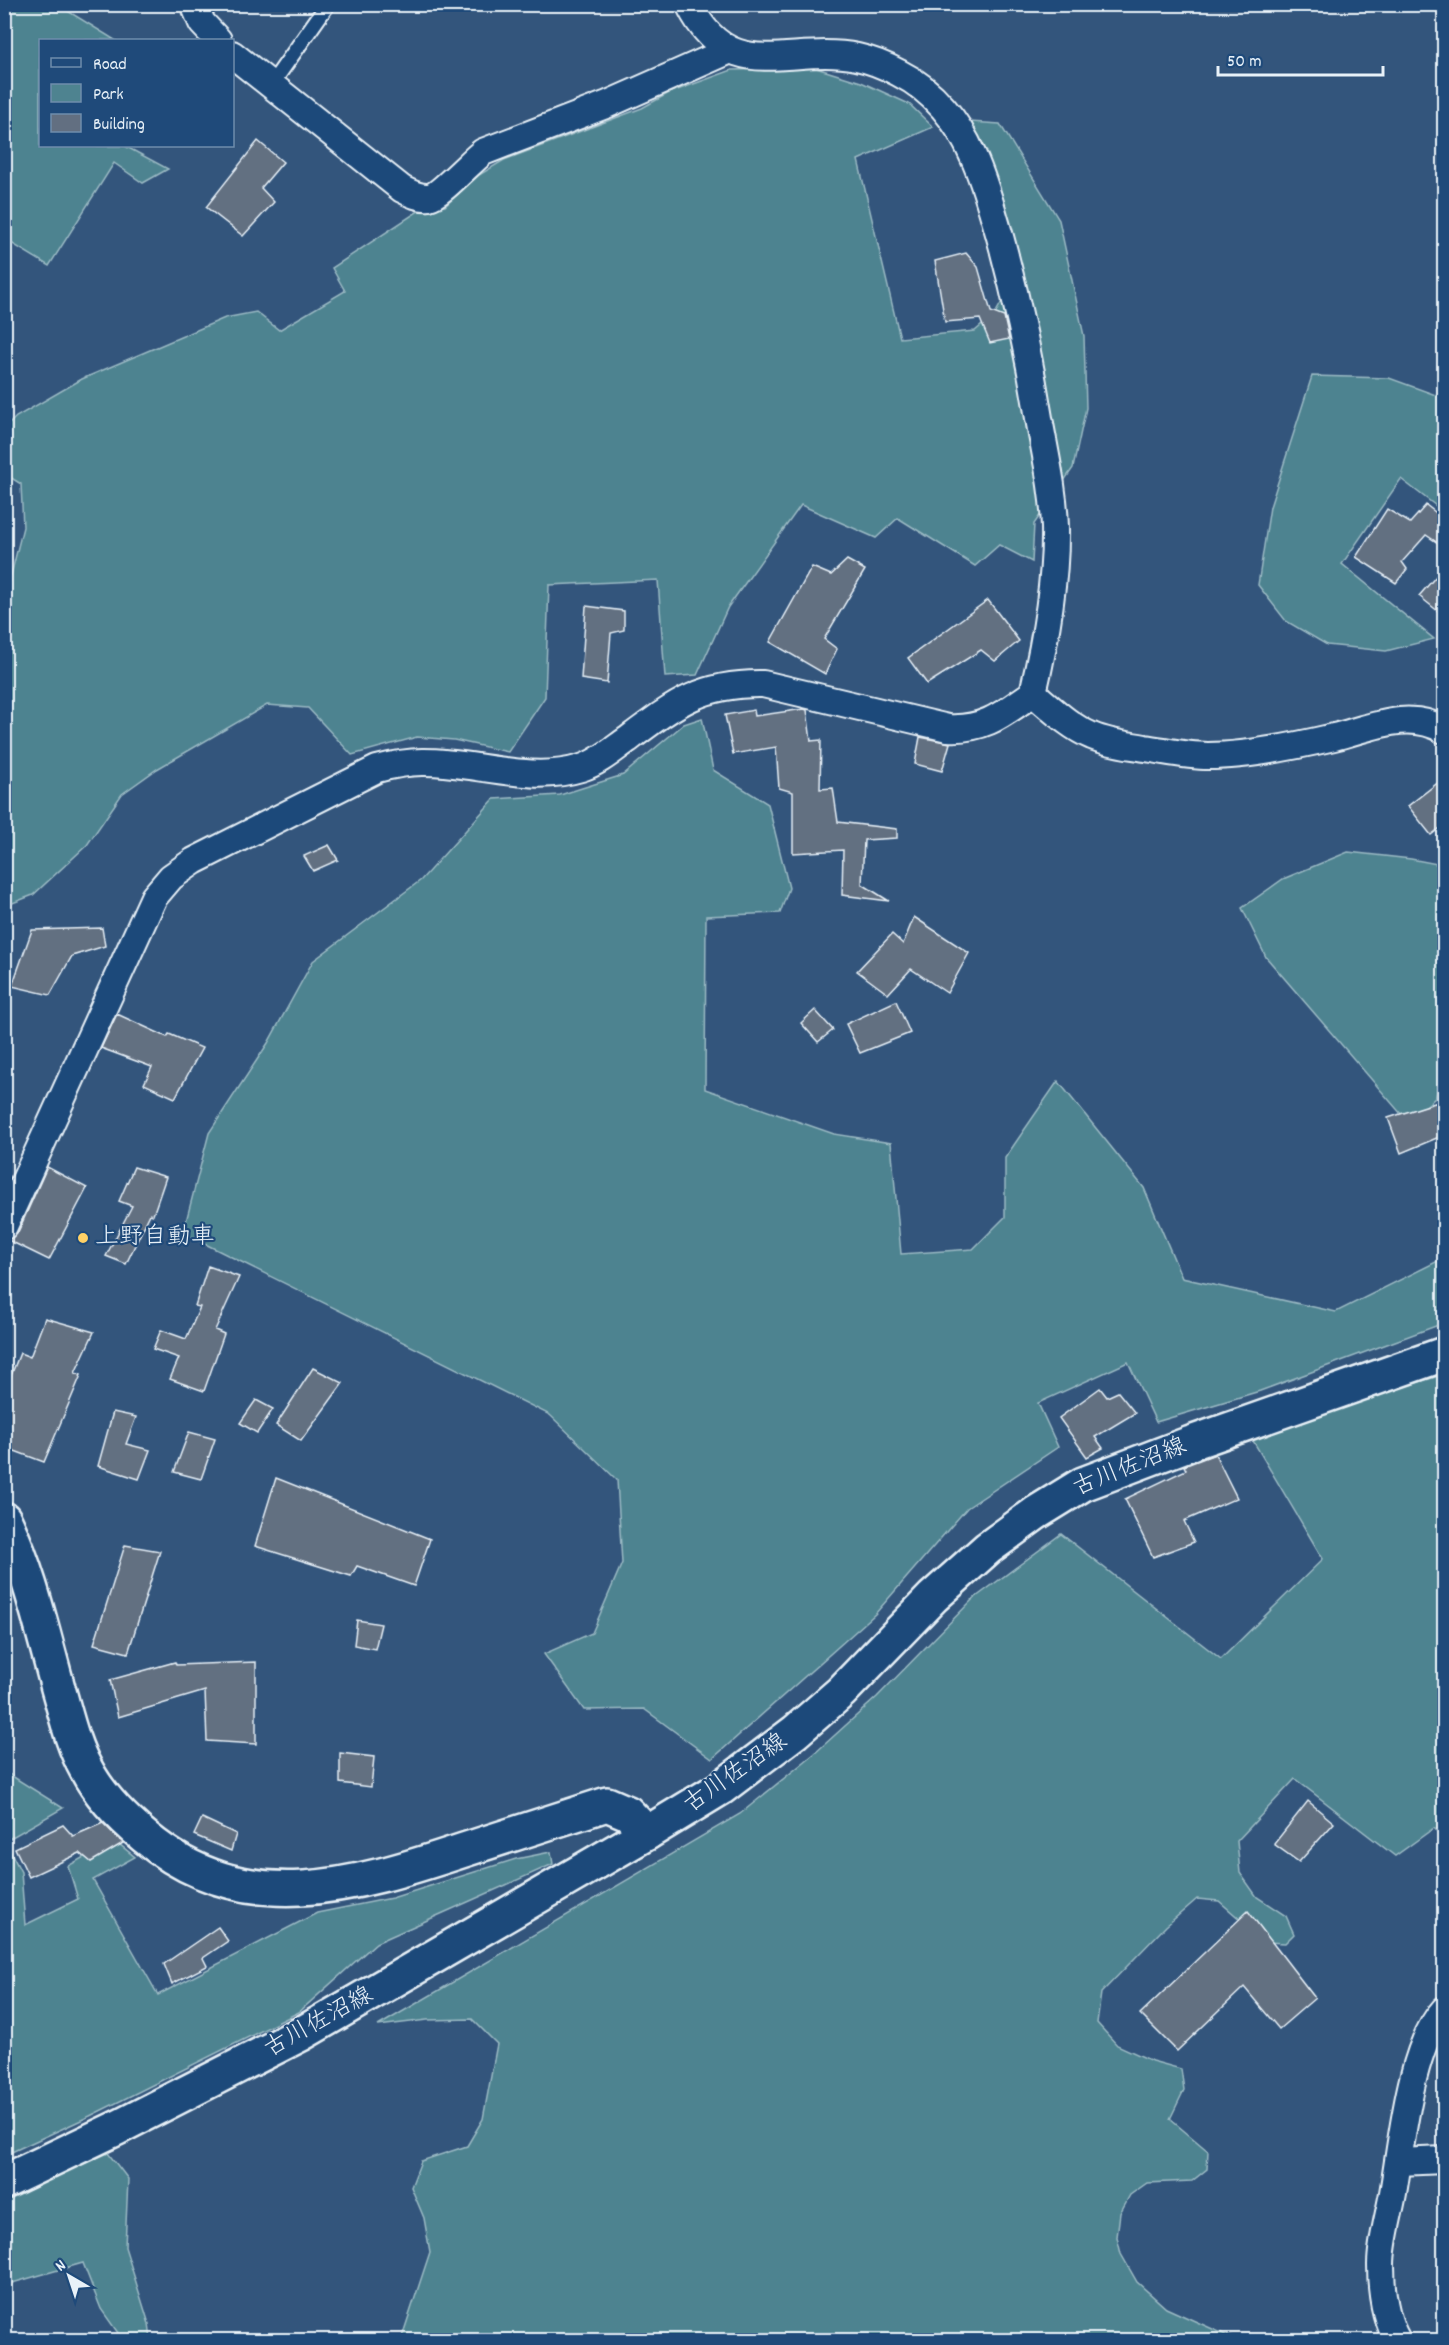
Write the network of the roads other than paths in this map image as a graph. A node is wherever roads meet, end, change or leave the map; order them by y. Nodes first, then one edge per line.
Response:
1 (194, 4) edge
2 (328, 4) edge
3 (689, 4) edge
4 (217, 39) edge
5 (728, 51) junction
6 (234, 56) edge
7 (271, 85) junction
8 (1033, 693) junction
9 (1444, 730) edge
10 (4, 1226) edge
11 (1444, 1354) edge
12 (4, 1519) edge
13 (647, 1833) junction
14 (1444, 2010) edge
15 (1444, 2160) edge
16 (1398, 2162) junction
17 (4, 2182) edge
18 (1397, 2340) edge

1 - 4 street
2 - 7 lane
3 - 5 street
5 - 7 street
5 - 8 street
6 - 7 street
8 - 9 street
8 - 10 street
11 - 13 main road, 古川佐沼線
12 - 13 main road
13 - 17 main road, 古川佐沼線
14 - 16 street
15 - 16 street
16 - 18 street

